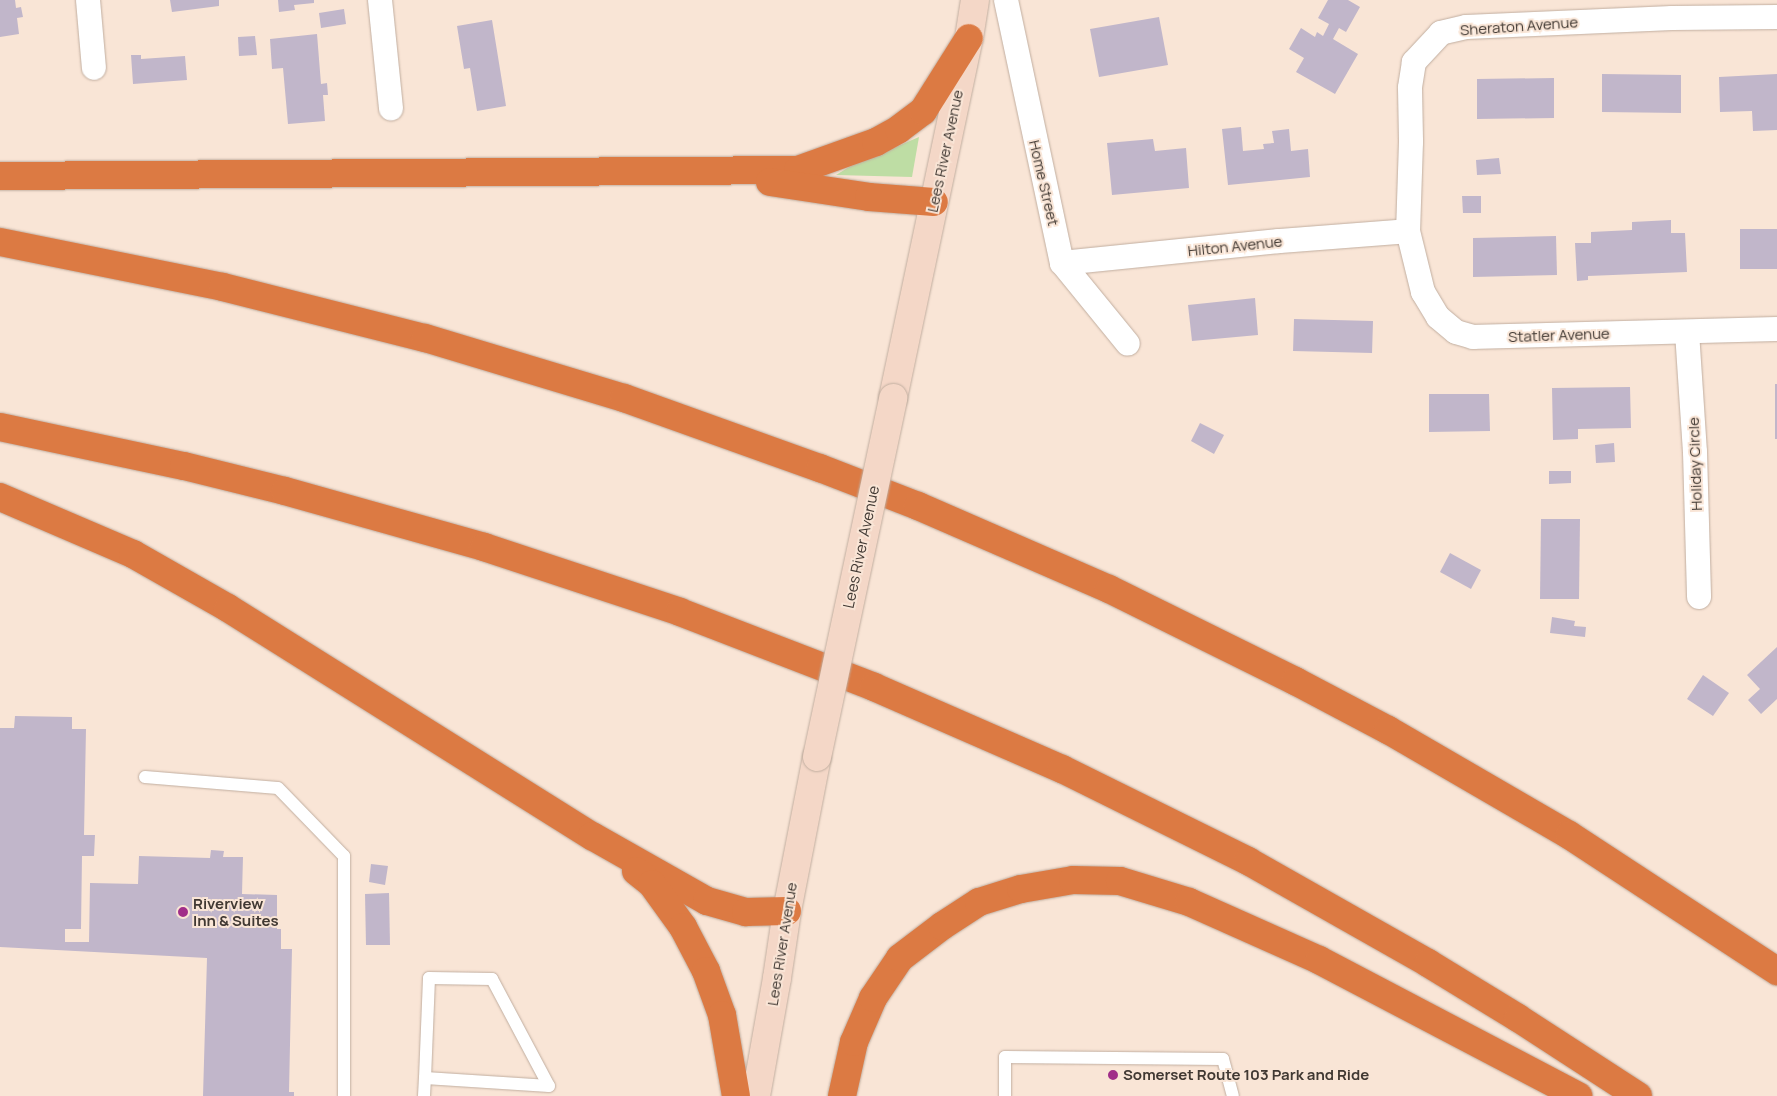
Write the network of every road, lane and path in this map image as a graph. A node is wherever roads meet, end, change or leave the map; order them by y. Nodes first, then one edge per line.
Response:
1 (88, 0) edge
2 (380, 0) edge
3 (975, 0) edge
4 (1006, 0) edge
5 (1777, 17) edge
6 (969, 38) junction
7 (94, 68) dead end
8 (391, 108) dead end
9 (657, 170) junction
10 (0, 176) edge
11 (934, 202) junction
12 (1408, 231) junction
13 (0, 242) edge
14 (1062, 263) junction
15 (1777, 330) edge
16 (1687, 332) junction
17 (1128, 344) dead end
18 (0, 427) edge
19 (0, 497) edge
20 (1699, 597) dead end
21 (145, 777) dead end
22 (592, 836) junction
23 (787, 911) junction
24 (1777, 970) edge
25 (424, 1078) junction
26 (344, 1096) edge
27 (424, 1096) edge
28 (736, 1096) edge
29 (756, 1096) edge
30 (842, 1096) edge
31 (1005, 1096) edge
32 (1233, 1096) edge
33 (1578, 1096) edge
34 (1638, 1096) edge

1 - 7 street
2 - 8 street
3 - 6 main road, Lees River Avenue
4 - 14 street, Home Street
5 - 12 street, Sheraton Avenue
6 - 9 highway
6 - 11 main road, Lees River Avenue
9 - 10 highway
9 - 11 highway
11 - 23 main road, Lees River Avenue, bridge
12 - 14 street, Hilton Avenue
12 - 16 street, Statler Avenue
13 - 24 highway
14 - 17 street, Home Street
15 - 16 street, Statler Avenue
16 - 20 street, Holiday Circle
18 - 34 highway
19 - 22 highway
21 - 26 lane
22 - 23 highway
22 - 28 highway
23 - 29 main road, Lees River Avenue
25 - 25 lane
25 - 27 lane
30 - 33 highway
31 - 32 lane

